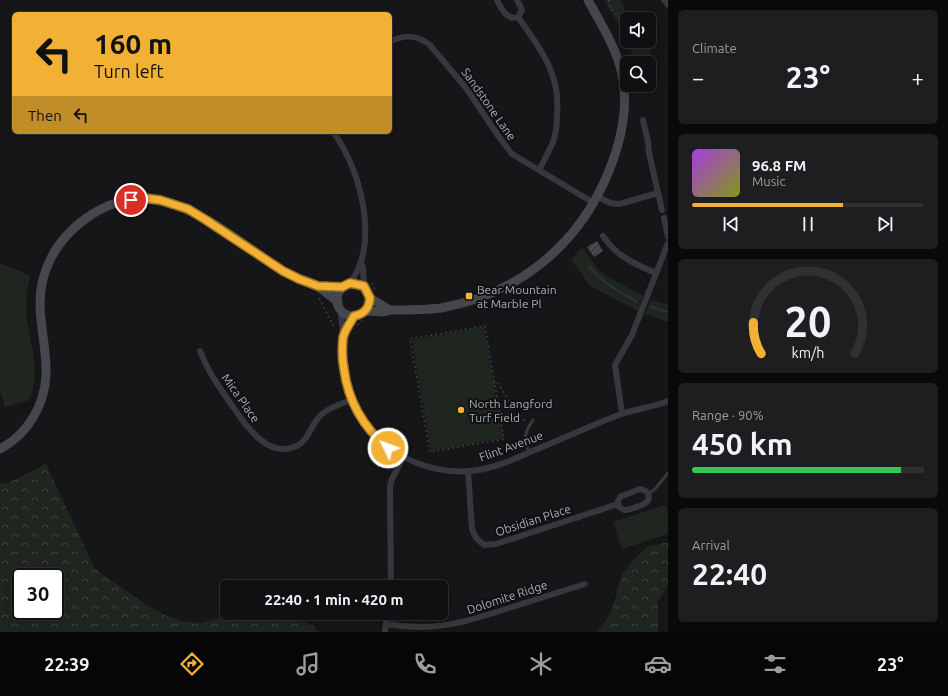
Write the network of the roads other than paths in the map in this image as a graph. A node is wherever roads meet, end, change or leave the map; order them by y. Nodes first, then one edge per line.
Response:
1 (497, 0) edge
2 (517, 0) edge
3 (582, 0) edge
4 (588, 0) edge
5 (664, 0) edge
6 (668, 5) edge
7 (518, 17) junction
8 (598, 20) junction
9 (392, 41) edge
10 (643, 120) dead end
11 (334, 134) edge
12 (539, 170) junction
13 (658, 192) junction
14 (596, 200) junction
15 (662, 210) dead end
16 (664, 218) dead end
17 (603, 236) dead end
18 (668, 237) edge
19 (668, 243) edge
20 (361, 263) junction
21 (656, 273) junction
22 (367, 283) junction
23 (346, 285) junction
24 (317, 290) junction
25 (374, 296) junction
26 (338, 302) junction
27 (390, 310) junction
28 (341, 311) junction
29 (366, 315) junction
30 (354, 316) junction
31 (343, 336) junction
32 (200, 351) dead end
33 (351, 400) junction
34 (668, 401) edge
35 (622, 413) junction
36 (533, 420) dead end
37 (0, 449) edge
38 (529, 453) junction
39 (403, 458) junction
40 (468, 471) junction
41 (668, 473) edge
42 (648, 494) junction
43 (618, 504) junction
44 (391, 580) edge
45 (585, 584) dead end
46 (387, 620) edge
47 (386, 624) junction
48 (385, 632) edge

1 - 7 street
2 - 7 street
3 - 8 street
4 - 8 street
5 - 6 street
7 - 12 street
8 - 14 street
9 - 12 street, Sandstone Lane
10 - 13 street
11 - 20 street
12 - 14 street, Sandstone Lane
13 - 14 street, Sandstone Lane
13 - 15 street
14 - 27 street
16 - 18 street
17 - 21 street
19 - 21 street
20 - 22 street
20 - 23 street
21 - 35 street
22 - 23 street
22 - 25 street
23 - 24 street
23 - 26 street
24 - 26 street
24 - 37 street
25 - 27 street
25 - 29 street
26 - 28 street
27 - 29 street
28 - 30 street
28 - 31 street, Flint Avenue
29 - 30 street
30 - 31 street
31 - 33 street, Flint Avenue
32 - 33 street, Mica Place
33 - 39 street, Flint Avenue
34 - 35 street, Flint Avenue
35 - 38 street, Flint Avenue
36 - 38 lane
38 - 40 street, Flint Avenue
39 - 40 street, Flint Avenue
39 - 44 street
40 - 43 street, Obsidian Place
41 - 42 lane
42 - 43 street, Obsidian Place
42 - 43 street
45 - 47 street, Dolomite Ridge
46 - 47 street
47 - 48 street

